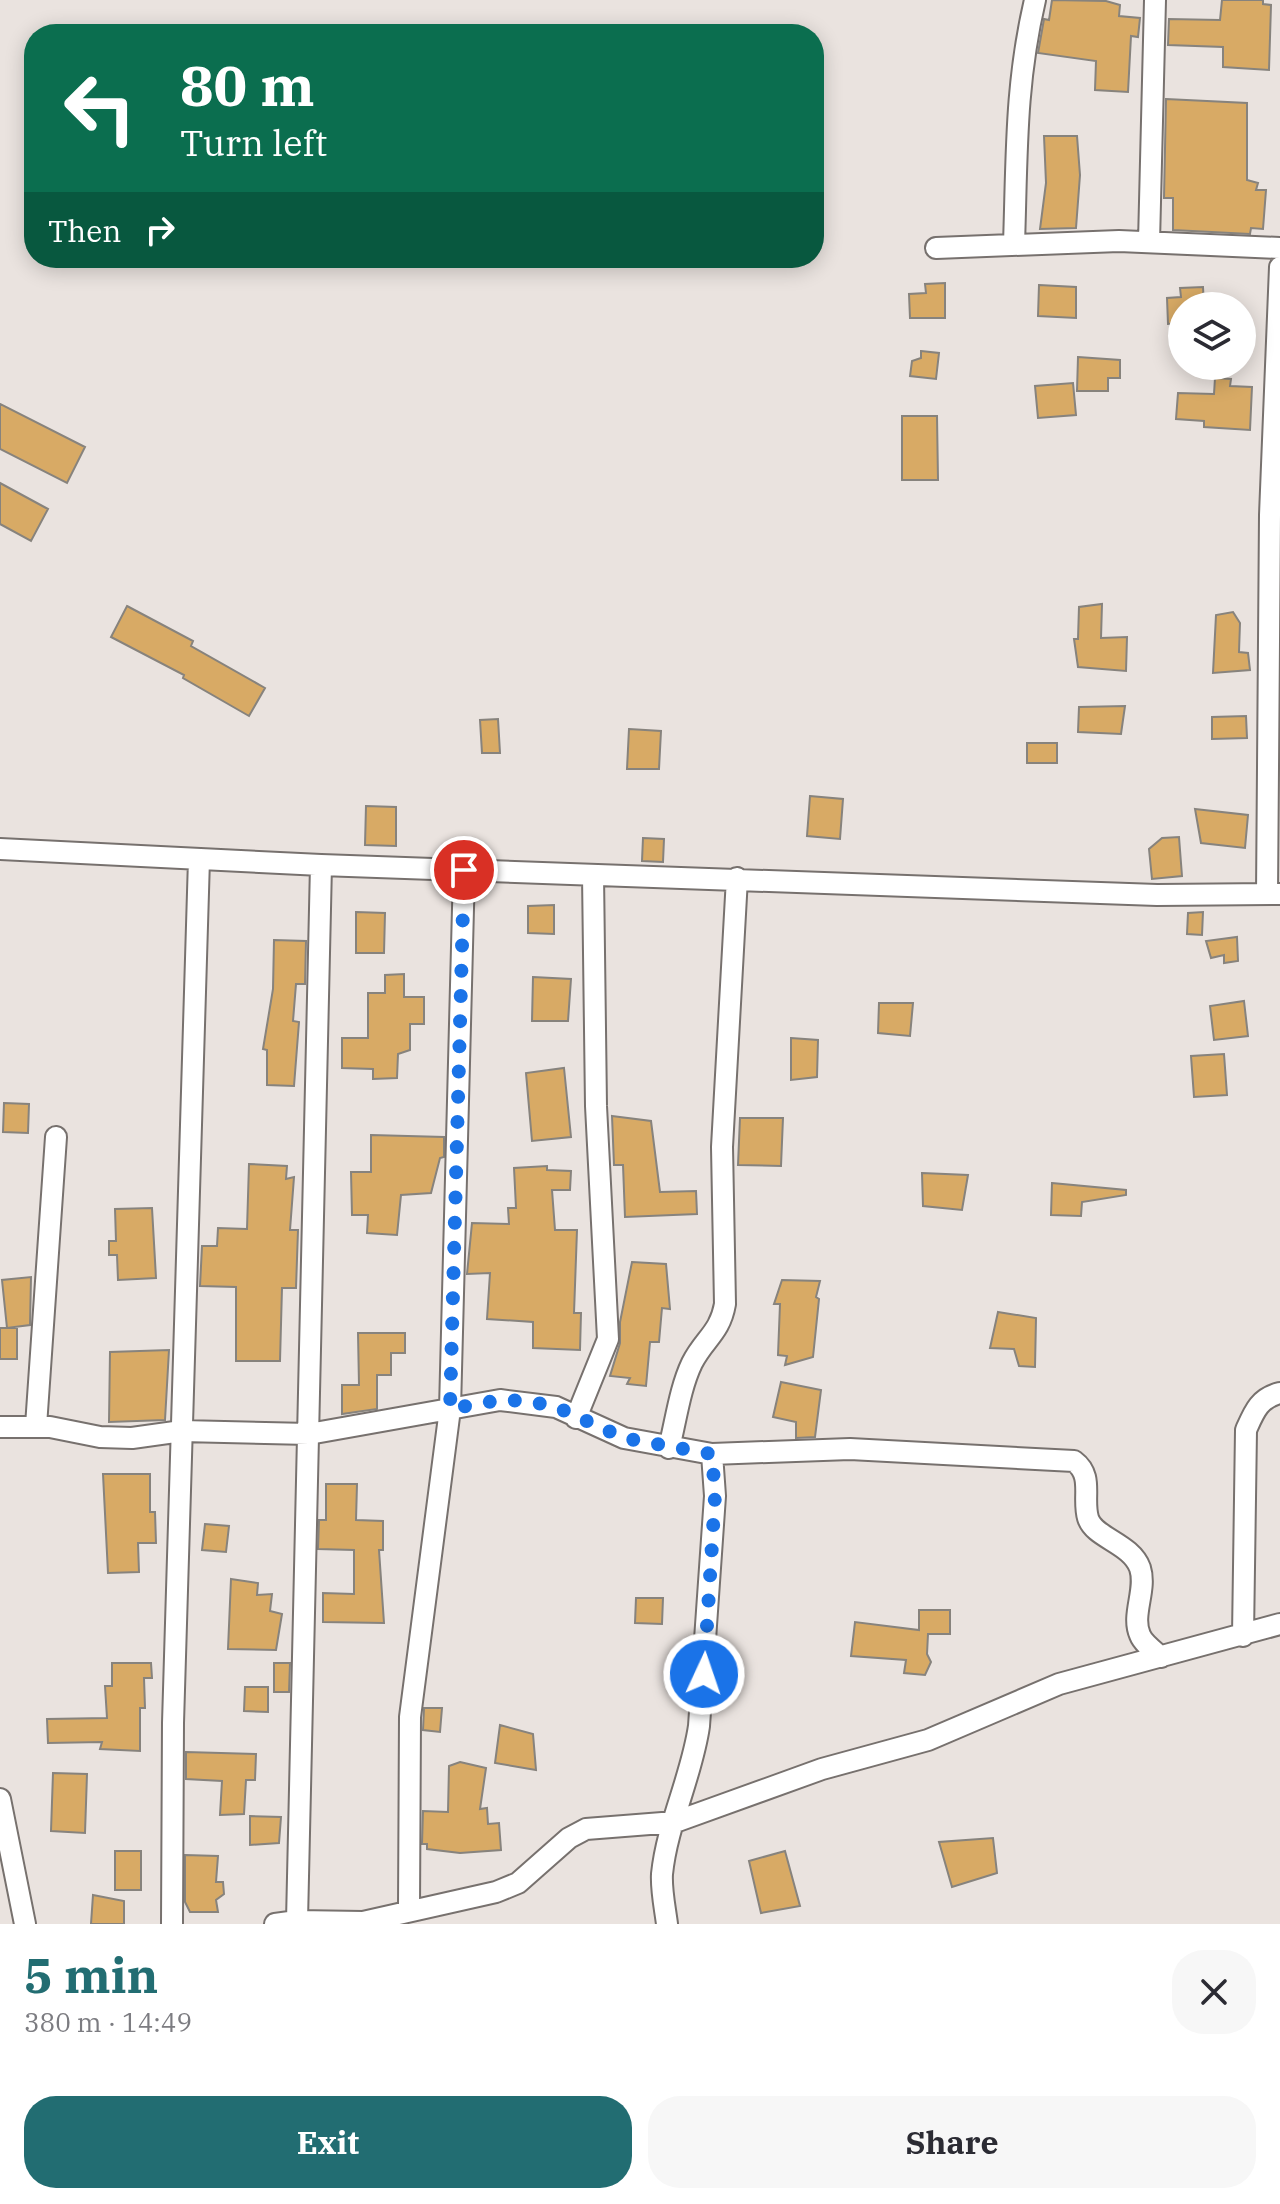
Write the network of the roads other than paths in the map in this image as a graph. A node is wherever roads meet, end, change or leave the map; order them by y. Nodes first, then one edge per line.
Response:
1 (1035, 0) edge
2 (1155, 0) edge
3 (1149, 242) junction
4 (1014, 244) junction
5 (936, 248) dead end
6 (1280, 248) edge
7 (1280, 267) edge
8 (1275, 581) edge
9 (0, 849) edge
10 (199, 859) junction
11 (321, 865) junction
12 (464, 870) junction
13 (593, 875) junction
14 (737, 878) junction
15 (1274, 894) edge
16 (56, 1137) dead end
17 (1280, 1393) edge
18 (450, 1409) junction
19 (576, 1418) junction
20 (36, 1426) junction
21 (0, 1427) edge
22 (182, 1431) junction
23 (309, 1434) junction
24 (669, 1448) junction
25 (712, 1454) junction
26 (1280, 1624) edge
27 (1243, 1636) junction
28 (1161, 1657) junction
29 (0, 1799) edge
30 (675, 1822) junction
31 (409, 1909) junction
32 (297, 1921) junction
33 (25, 1924) edge
34 (172, 1924) edge
35 (275, 1924) edge
36 (667, 1924) edge

1 - 4 street
2 - 3 street
3 - 4 street
3 - 6 street
4 - 5 street
7 - 8 street
8 - 15 street
9 - 10 street
10 - 11 street
10 - 22 street
11 - 12 street
11 - 23 street
12 - 13 street
12 - 18 street
13 - 14 street
13 - 19 street
14 - 15 street
14 - 24 street
16 - 20 street
17 - 27 street
18 - 19 street
18 - 23 street
18 - 31 street
19 - 24 street
20 - 21 street
20 - 22 street
22 - 23 street
22 - 34 street
23 - 32 street
24 - 25 street
25 - 28 street
25 - 30 street
26 - 27 street
27 - 28 street
28 - 30 street
29 - 33 street
30 - 31 street
30 - 36 street
31 - 32 street
32 - 35 street

